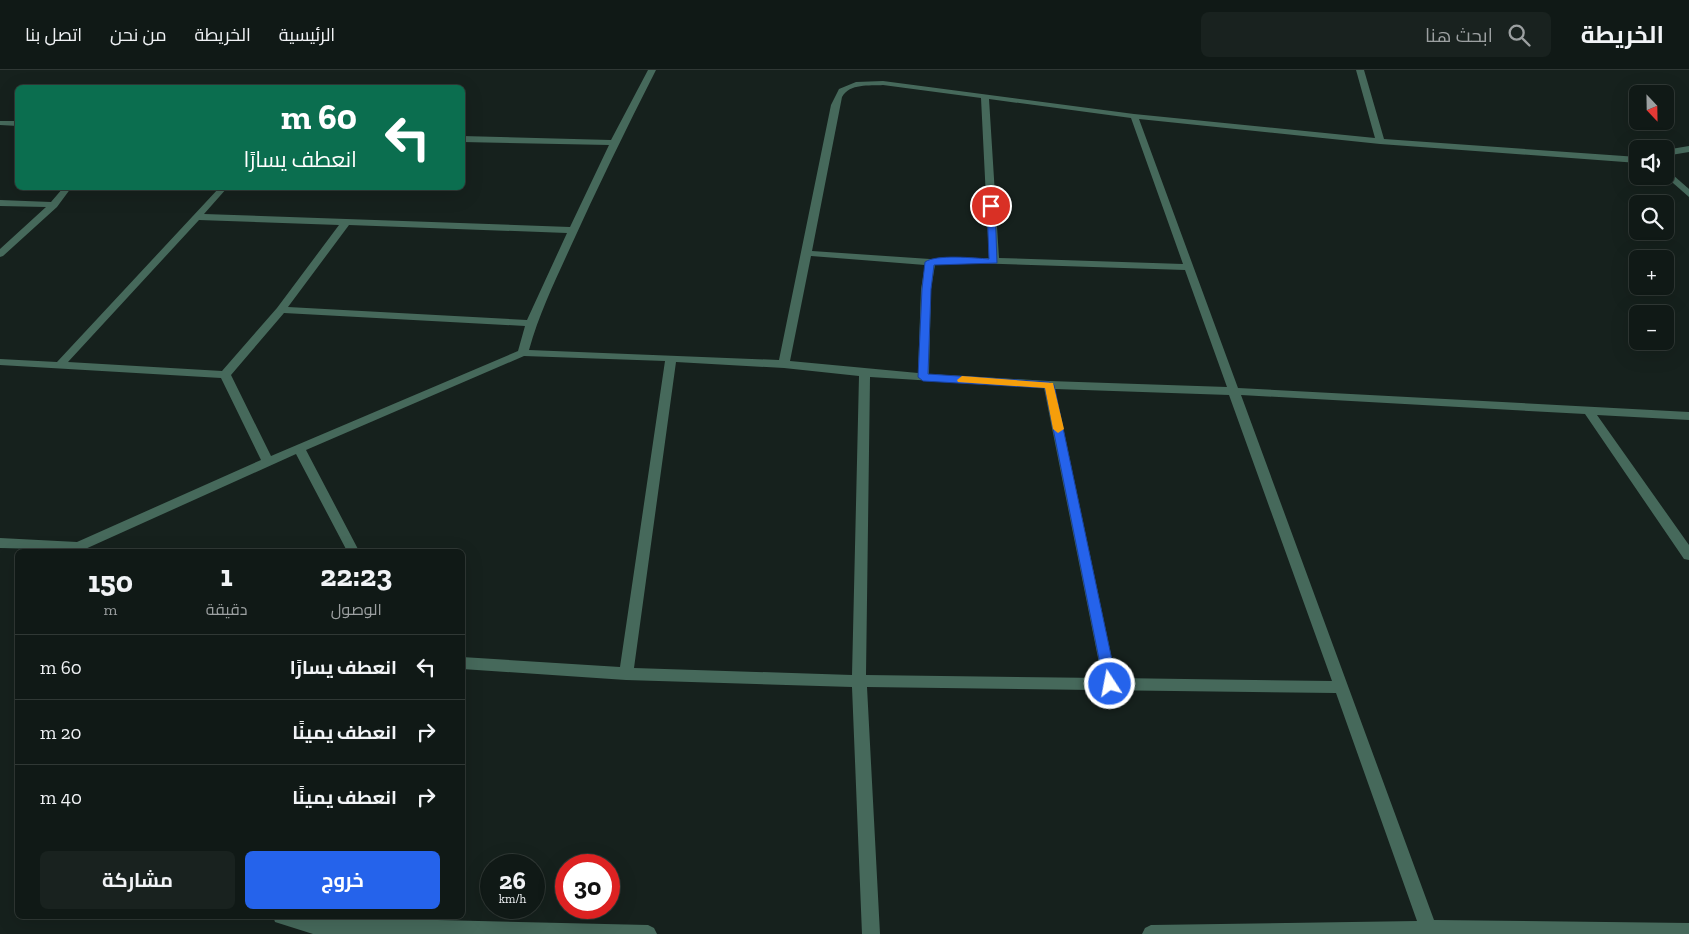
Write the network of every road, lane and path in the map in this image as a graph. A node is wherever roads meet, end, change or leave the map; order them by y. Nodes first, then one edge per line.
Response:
1 (652, 70) edge
2 (1360, 70) edge
3 (984, 95) junction
4 (1134, 116) junction
5 (0, 123) edge
6 (15, 124) edge
7 (465, 139) edge
8 (1380, 141) junction
9 (614, 143) junction
10 (1689, 149) edge
11 (1674, 152) edge
12 (1629, 159) edge
13 (1674, 180) edge
14 (65, 190) edge
15 (221, 190) edge
16 (1689, 194) edge
17 (0, 202) edge
18 (54, 205) junction
19 (196, 217) junction
20 (347, 221) junction
21 (573, 230) junction
22 (806, 253) junction
23 (0, 254) edge
24 (994, 261) junction
25 (930, 262) junction
26 (1188, 267) junction
27 (281, 310) junction
28 (531, 323) junction
29 (523, 353) junction
30 (672, 358) junction
31 (0, 362) edge
32 (784, 364) junction
33 (60, 365) junction
34 (865, 374) junction
35 (225, 375) junction
36 (923, 377) junction
37 (1049, 385) junction
38 (1233, 391) junction
39 (1588, 410) junction
40 (1689, 416) edge
41 (299, 448) junction
42 (268, 462) junction
43 (0, 543) edge
44 (79, 549) edge
45 (352, 549) edge
46 (1689, 555) edge
47 (465, 663) edge
48 (626, 674) junction
49 (859, 681) junction
50 (1110, 684) junction
51 (1341, 686) junction
52 (304, 919) edge
53 (320, 921) edge
54 (1430, 929) junction
55 (1689, 932) edge
56 (648, 934) edge
57 (871, 934) edge
58 (1151, 934) edge

1 - 9 street
2 - 8 street
3 - 4 street
3 - 22 street
3 - 24 street
4 - 8 street
4 - 26 street
5 - 6 street
7 - 9 street
8 - 12 street
9 - 21 street
10 - 11 street
13 - 16 street
14 - 18 street
15 - 19 street
17 - 18 street
18 - 23 street
19 - 20 street
19 - 33 street
20 - 21 street
20 - 27 street
21 - 28 street
22 - 25 street
22 - 32 street
24 - 25 street
24 - 26 street
25 - 36 street
26 - 38 street
27 - 28 street
27 - 35 street
28 - 29 street
29 - 30 street
29 - 41 street
30 - 32 street
30 - 48 street
31 - 33 street
32 - 34 street
33 - 35 street
34 - 36 street
34 - 49 street
35 - 42 street
36 - 37 street
37 - 38 street
37 - 50 street
38 - 39 street
38 - 51 street
39 - 40 street
39 - 46 street
41 - 42 street
41 - 45 street
42 - 44 street
43 - 44 street
47 - 48 street
48 - 49 street
49 - 50 street
49 - 57 street
50 - 51 street
51 - 54 street
52 - 53 street
53 - 56 street
54 - 55 street
54 - 58 street

